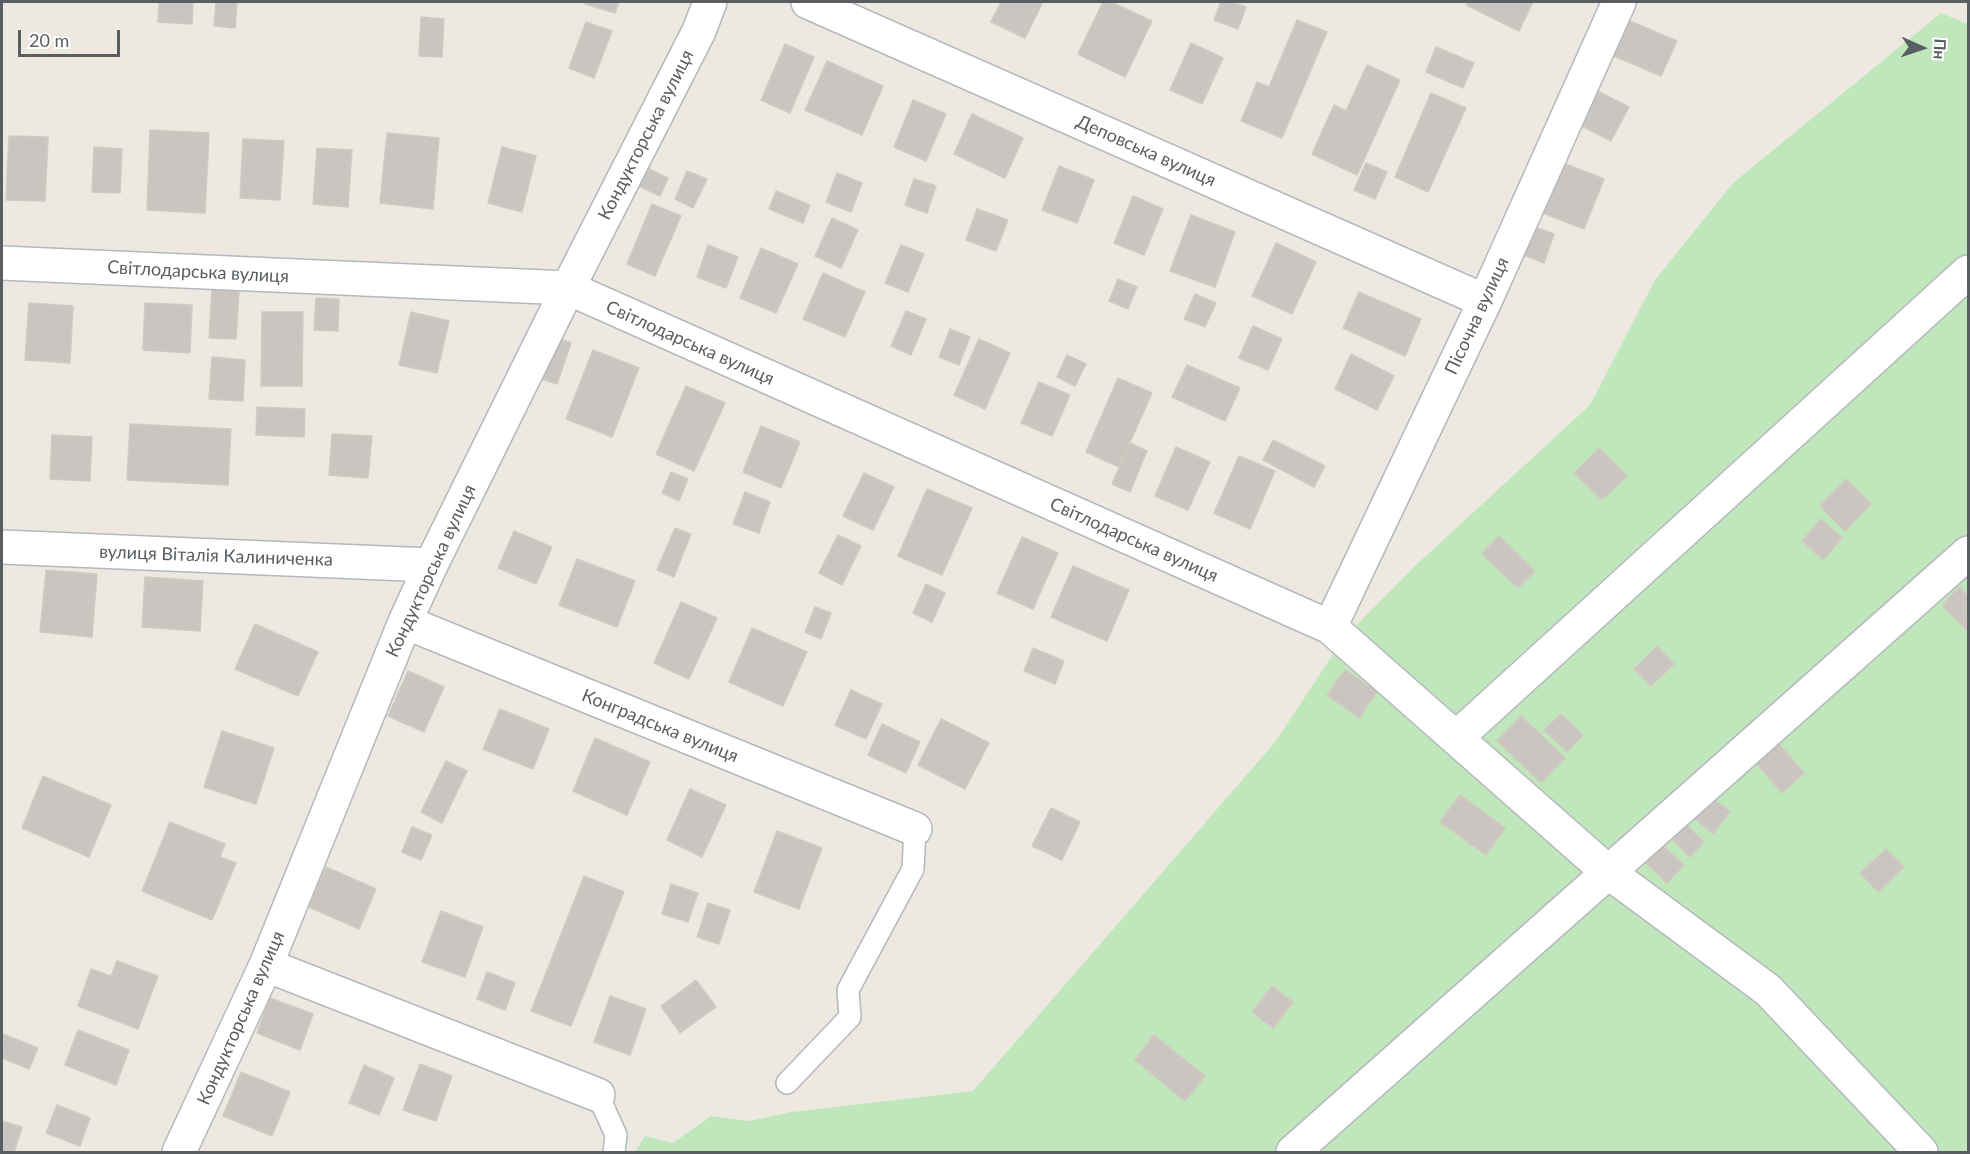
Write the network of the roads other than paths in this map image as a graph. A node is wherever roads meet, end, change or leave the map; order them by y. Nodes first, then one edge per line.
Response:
1 (710, 2) edge
2 (808, 2) edge
3 (1619, 2) edge
4 (2, 263) edge
5 (1968, 272) edge
6 (567, 288) junction
7 (1485, 301) junction
8 (2, 547) edge
9 (1968, 554) edge
10 (431, 565) junction
11 (405, 622) junction
12 (1330, 627) junction
13 (1456, 738) junction
14 (915, 829) joint
15 (1608, 872) junction
16 (266, 965) junction
17 (787, 1083) dead end
18 (598, 1095) joint
19 (179, 1152) edge
20 (614, 1152) edge
21 (1293, 1152) edge
22 (1921, 1152) edge

1 - 6 street, Кондукторська вулиця
2 - 7 street, Деповська вулиця
3 - 7 street, Пісочна вулиця
4 - 6 street, Світлодарська вулиця
5 - 13 street
6 - 10 street, Кондукторська вулиця
6 - 12 street, Світлодарська вулиця
7 - 12 street, Пісочна вулиця
8 - 10 street, вулиця Віталія Калиниченка
9 - 15 street
10 - 11 street, Кондукторська вулиця
11 - 14 street, Конградська вулиця
11 - 16 street, Кондукторська вулиця
12 - 13 street, Світлодарська вулиця
13 - 15 street, Світлодарська вулиця
14 - 17 lane
15 - 21 street
15 - 22 street, Світлодарська вулиця
16 - 18 street
16 - 19 street, Кондукторська вулиця
18 - 20 lane

